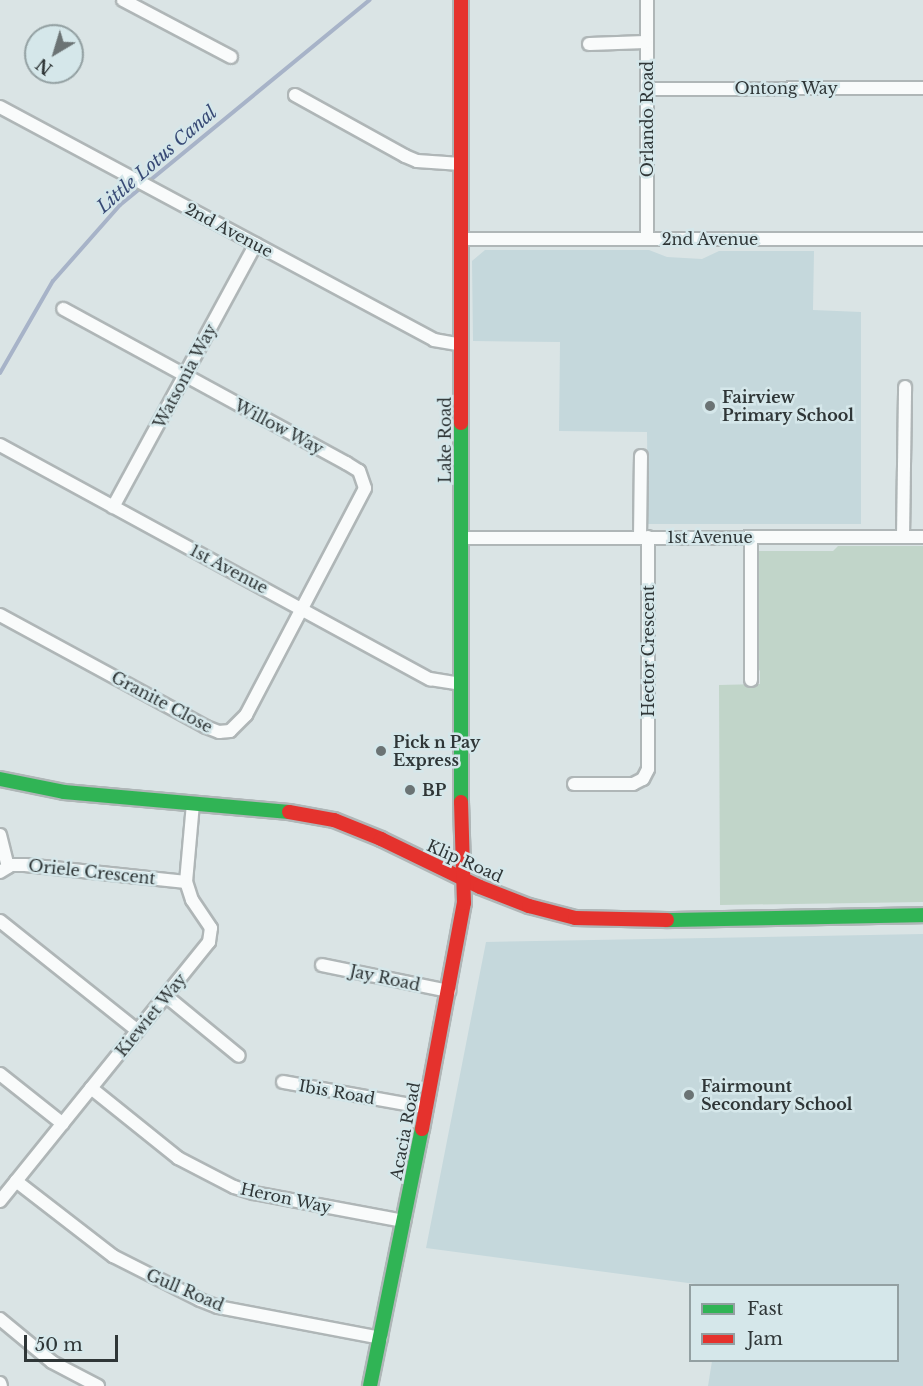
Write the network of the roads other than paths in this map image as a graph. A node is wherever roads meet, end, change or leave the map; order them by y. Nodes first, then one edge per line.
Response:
1 (123, 0) edge
2 (461, 0) edge
3 (646, 0) edge
4 (646, 42) junction
5 (589, 44) dead end
6 (231, 57) dead end
7 (923, 88) edge
8 (648, 89) junction
9 (295, 95) dead end
10 (0, 107) edge
11 (460, 164) junction
12 (462, 239) junction
13 (647, 239) junction
14 (923, 239) edge
15 (256, 244) junction
16 (63, 309) dead end
17 (461, 345) junction
18 (185, 376) junction
19 (905, 387) dead end
20 (0, 445) edge
21 (641, 456) dead end
22 (113, 507) junction
23 (462, 537) junction
24 (644, 537) junction
25 (751, 537) junction
26 (903, 537) junction
27 (923, 537) edge
28 (303, 609) junction
29 (0, 615) edge
30 (751, 680) dead end
31 (461, 684) junction
32 (0, 779) edge
33 (574, 784) dead end
34 (193, 804) junction
35 (0, 835) edge
36 (4, 869) edge
37 (464, 881) junction
38 (186, 882) junction
39 (923, 915) edge
40 (0, 921) edge
41 (321, 965) dead end
42 (449, 991) junction
43 (166, 996) junction
44 (138, 1031) junction
45 (239, 1056) dead end
46 (0, 1074) edge
47 (283, 1082) dead end
48 (91, 1088) junction
49 (427, 1108) junction
50 (63, 1124) junction
51 (16, 1181) junction
52 (0, 1201) edge
53 (404, 1221) junction
54 (0, 1319) edge
55 (381, 1338) junction
56 (98, 1386) edge
57 (370, 1386) edge

1 - 6 street
2 - 11 street, Lake Road
3 - 4 street, Orlando Road
4 - 5 street
4 - 8 street, Orlando Road
7 - 8 street, Ontong Way
8 - 13 street, Orlando Road
9 - 11 street
10 - 15 street, 2nd Avenue
11 - 12 street, Lake Road
12 - 13 street, 2nd Avenue
12 - 17 street, Lake Road
13 - 14 street, 2nd Avenue
15 - 17 street, 2nd Avenue
15 - 18 street, Watsonia Way
16 - 18 street, Willow Way
17 - 23 street, Lake Road
18 - 22 street, Watsonia Way
18 - 28 street, Willow Way
19 - 26 street
20 - 22 street, 1st Avenue
21 - 24 street, Hector Crescent
22 - 28 street, 1st Avenue
23 - 24 street, 1st Avenue
23 - 31 street, Lake Road
24 - 25 street, 1st Avenue
24 - 33 street, Hector Crescent
25 - 26 street, 1st Avenue
25 - 30 street
26 - 27 street, 1st Avenue
28 - 29 street, Granite Close
28 - 31 street, 1st Avenue
31 - 37 street, Lake Road
32 - 34 street, Klip Road
34 - 37 street, Klip Road
34 - 38 street, Kiewiet Way
35 - 36 street
36 - 38 street, Oriele Crescent
37 - 39 street, Klip Road
37 - 42 street, Acacia Road
38 - 43 street, Kiewiet Way
40 - 44 street
41 - 42 street, Jay Road
42 - 49 street, Acacia Road
43 - 44 street, Kiewiet Way
43 - 45 street
44 - 48 street, Kiewiet Way
46 - 50 street
47 - 49 street, Ibis Road
48 - 50 street, Kiewiet Way
48 - 53 street, Heron Way
49 - 53 street, Acacia Road
50 - 51 street, Kiewiet Way
51 - 52 street, Kiewiet Way
51 - 55 street, Gull Road
53 - 55 street, Acacia Road
54 - 56 street
55 - 57 street, Acacia Road

